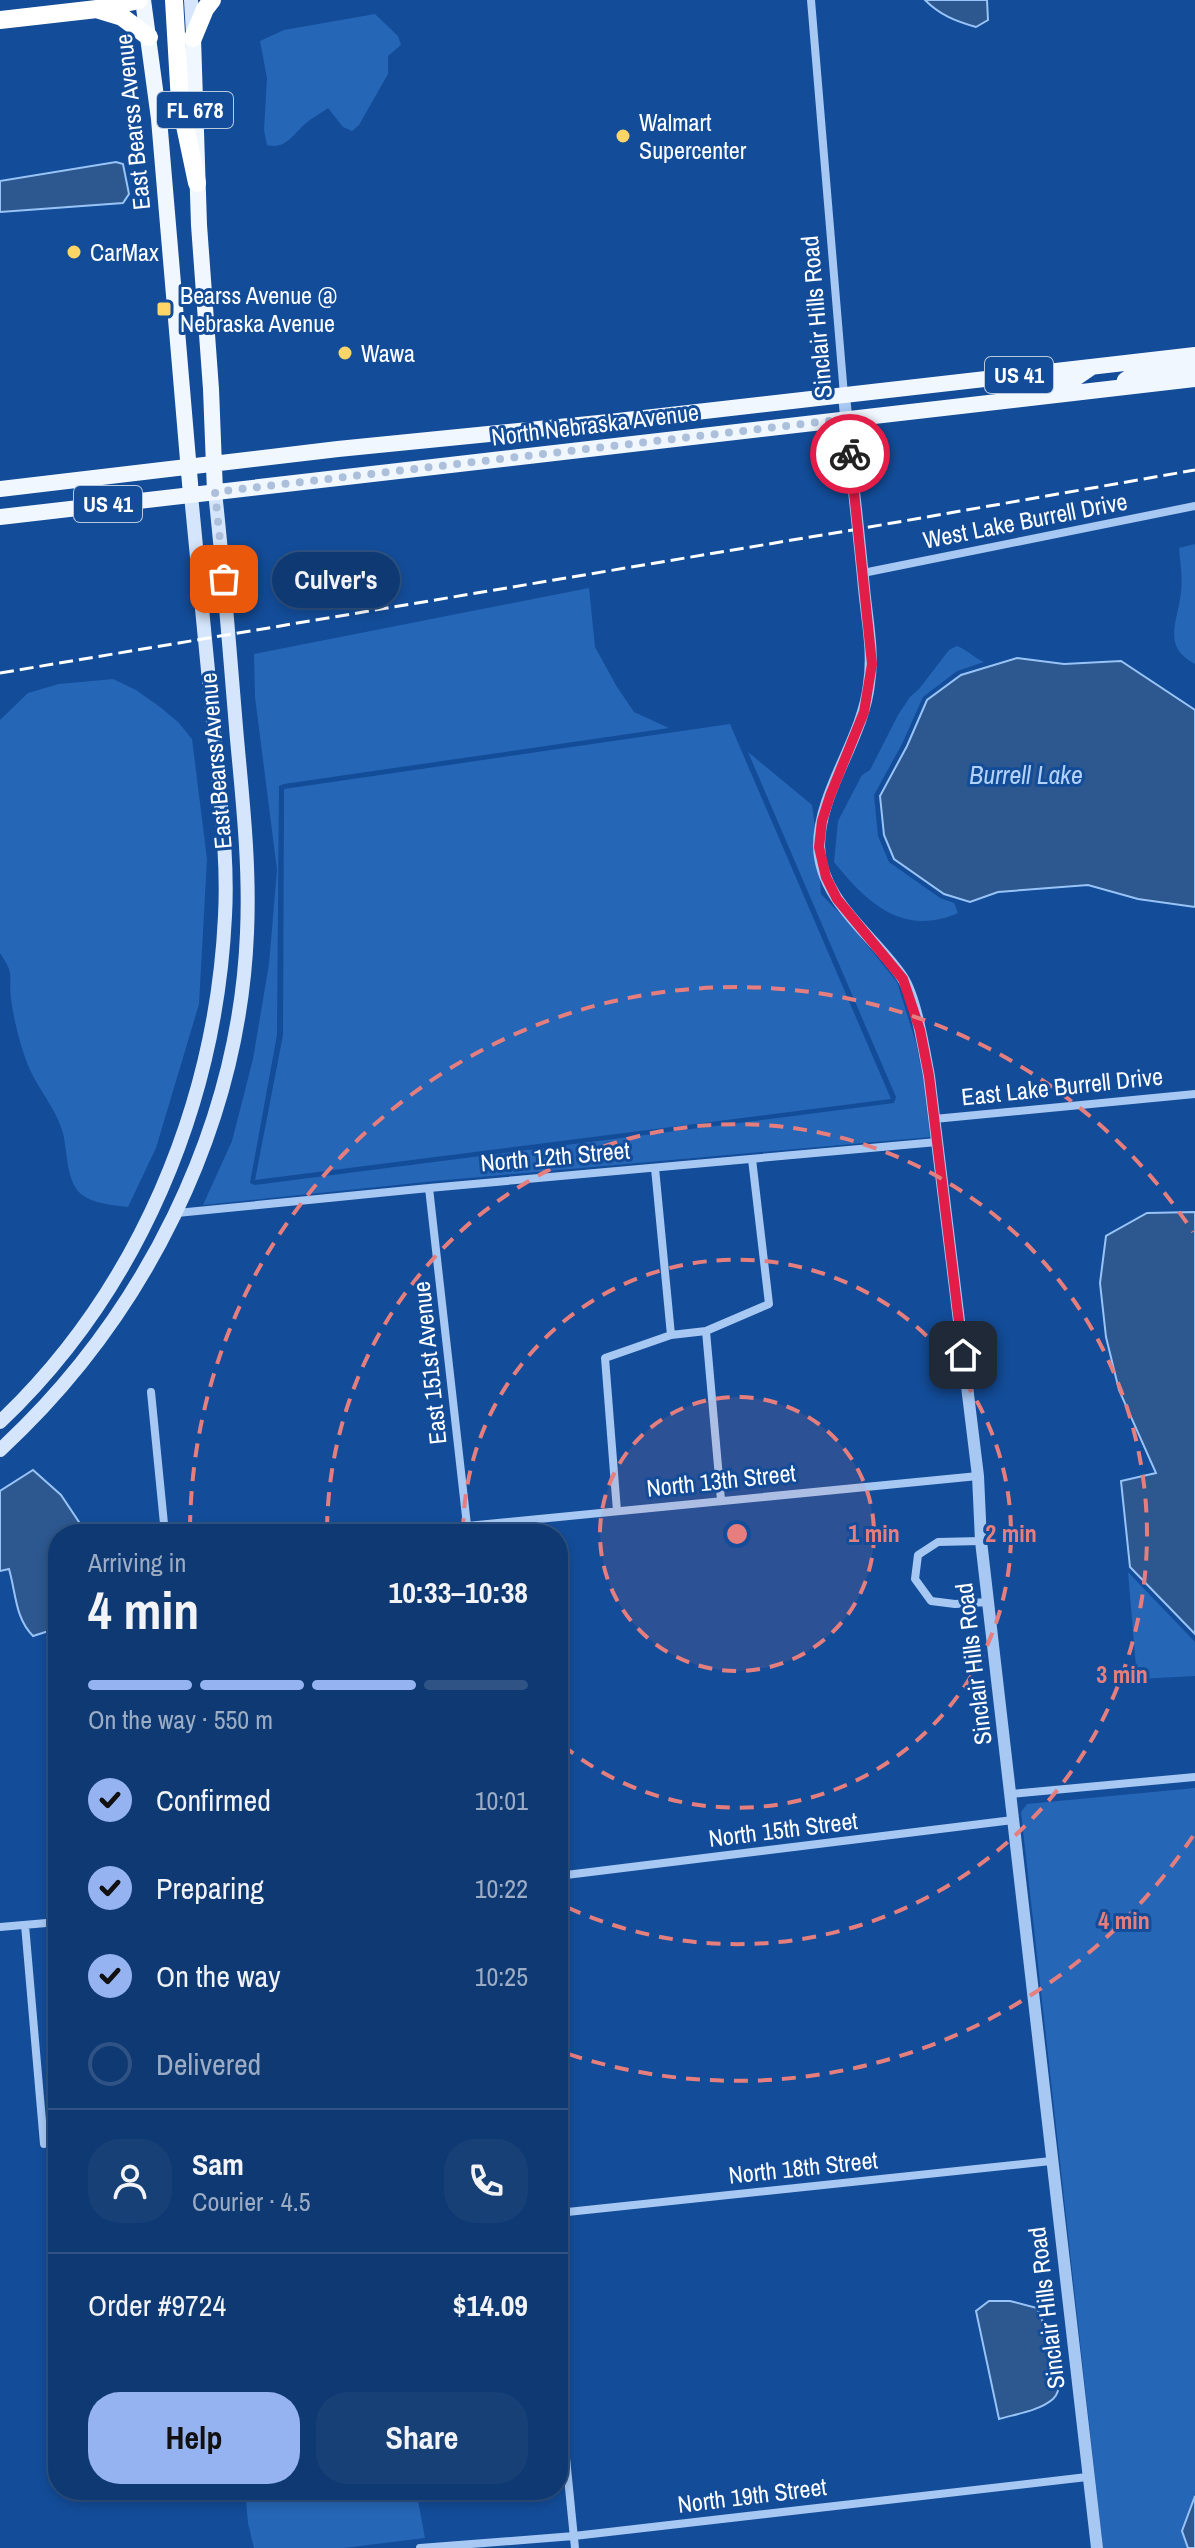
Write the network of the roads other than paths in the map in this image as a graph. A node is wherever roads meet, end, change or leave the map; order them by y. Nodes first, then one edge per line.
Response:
1 (141, 0) edge
2 (174, 0) edge
3 (191, 0) edge
4 (212, 0) edge
5 (811, 0) edge
6 (97, 9) junction
7 (0, 20) edge
8 (149, 37) junction
9 (193, 38) junction
10 (197, 183) junction
11 (1195, 355) edge
12 (1094, 366) junction
13 (1195, 366) edge
14 (1195, 379) edge
15 (1123, 387) junction
16 (844, 395) junction
17 (975, 404) junction
18 (846, 419) junction
19 (609, 422) junction
20 (507, 458) junction
21 (213, 463) junction
22 (187, 466) junction
23 (0, 489) edge
24 (215, 492) junction
25 (191, 495) junction
26 (1195, 506) edge
27 (0, 517) edge
28 (863, 573) junction
29 (1195, 1094) edge
30 (934, 1119) junction
31 (937, 1142) junction
32 (752, 1159) junction
33 (655, 1168) junction
34 (429, 1188) junction
35 (177, 1213) junction
36 (706, 1331) junction
37 (671, 1335) junction
38 (151, 1392) dead end
39 (0, 1422) edge
40 (0, 1450) edge
41 (978, 1476) junction
42 (721, 1500) junction
43 (617, 1511) junction
44 (164, 1524) edge
45 (467, 1524) edge
46 (515, 1524) edge
47 (981, 1541) junction
48 (988, 1602) junction
49 (1195, 1777) edge
50 (1010, 1794) junction
51 (1013, 1820) junction
52 (568, 1875) edge
53 (48, 1923) edge
54 (25, 1925) junction
55 (0, 1927) edge
56 (44, 2144) dead end
57 (1051, 2161) junction
58 (568, 2212) edge
59 (568, 2477) edge
60 (1087, 2477) junction
61 (574, 2536) junction
62 (420, 2548) edge
63 (575, 2548) edge
64 (1097, 2548) edge

1 - 6 highway
1 - 8 main road, East Bearss Avenue / FL 678
2 - 10 highway
3 - 9 main road, East Bearss Avenue / FL 678
4 - 9 highway
5 - 16 street, Sinclair Hills Road
6 - 7 highway
6 - 8 highway
8 - 22 main road, East Bearss Avenue / FL 678
9 - 10 main road, East Bearss Avenue / FL 678
10 - 21 main road, East Bearss Avenue / FL 678
11 - 12 main road, North Nebraska Avenue / US 41
12 - 16 main road, North Nebraska Avenue / US 41
12 - 17 main road
13 - 15 main road
14 - 15 main road, North Nebraska Avenue / US 41
15 - 17 main road, North Nebraska Avenue / US 41
16 - 18 street, Sinclair Hills Road
16 - 19 main road, North Nebraska Avenue / US 41
17 - 18 main road, North Nebraska Avenue / US 41
18 - 20 main road, North Nebraska Avenue / US 41
18 - 28 street, Sinclair Hills Road
19 - 20 main road
19 - 21 main road, North Nebraska Avenue / US 41
20 - 24 main road, North Nebraska Avenue / US 41
21 - 22 main road, North Nebraska Avenue / US 41
21 - 24 main road, East Bearss Avenue / FL 678
22 - 23 main road, North Nebraska Avenue / US 41
22 - 25 main road, East Bearss Avenue / FL 678
24 - 25 main road, North Nebraska Avenue / US 41
24 - 35 main road, East Bearss Avenue
25 - 27 main road, North Nebraska Avenue / US 41
25 - 39 main road, East Bearss Avenue
26 - 28 street, West Lake Burrell Drive
28 - 30 street, Sinclair Hills Road
29 - 30 street, East Lake Burrell Drive
30 - 31 street, Sinclair Hills Road
31 - 32 street, North 12th Street
31 - 41 street, Sinclair Hills Road
32 - 33 street, North 12th Street
32 - 36 street
33 - 34 street, North 12th Street
33 - 37 street
34 - 35 street, North 12th Street
34 - 45 street, East 151st Avenue
35 - 40 main road, East Bearss Avenue
36 - 37 street
36 - 42 street
37 - 43 street
38 - 44 street
41 - 42 street, North 13th Street
41 - 47 street, Sinclair Hills Road
42 - 43 street, North 13th Street
43 - 46 street, North 13th Street
47 - 48 street, Sinclair Hills Road
47 - 48 street
48 - 50 street, Sinclair Hills Road
49 - 50 street
50 - 51 street, Sinclair Hills Road
51 - 52 street, North 15th Street
51 - 57 street, Sinclair Hills Road
53 - 54 street
54 - 55 street
54 - 56 street
57 - 58 street, North 18th Street
57 - 60 street, Sinclair Hills Road
59 - 61 street
60 - 61 street, North 19th Street
60 - 64 street, Sinclair Hills Road
61 - 62 street, North 19th Street
61 - 63 street

